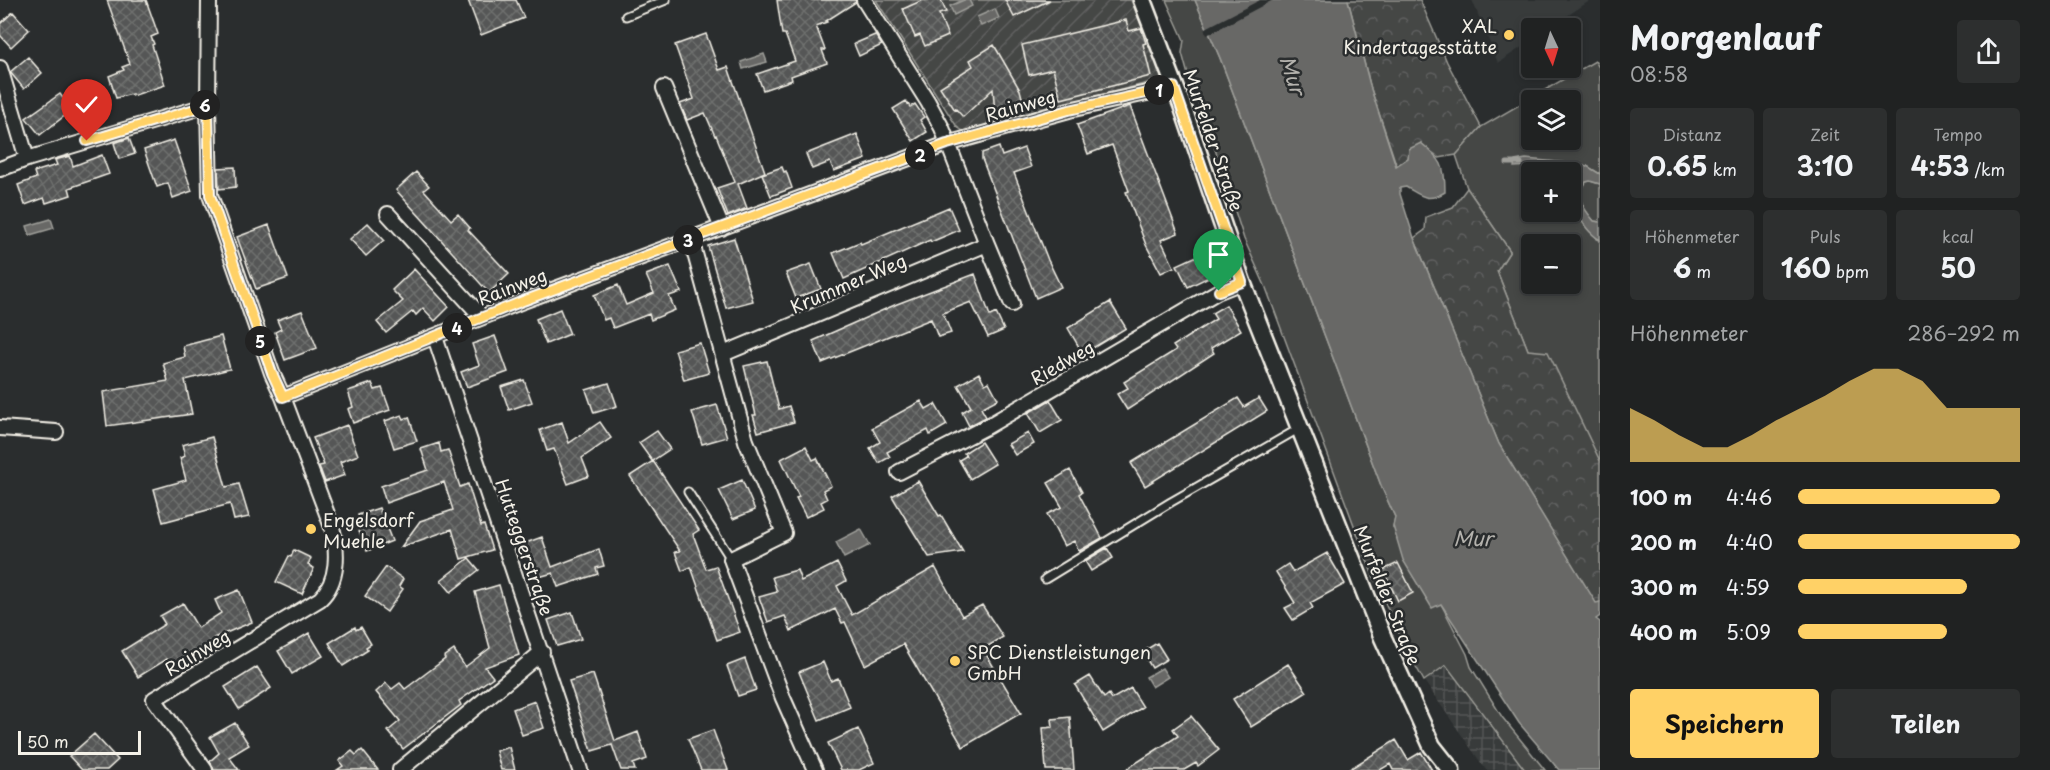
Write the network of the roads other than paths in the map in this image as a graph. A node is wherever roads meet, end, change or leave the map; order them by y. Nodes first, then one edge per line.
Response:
1 (209, 0) edge
2 (666, 0) edge
3 (864, 0) edge
4 (1142, 0) edge
5 (626, 16) dead end
6 (0, 68) edge
7 (1174, 87) junction
8 (664, 88) dead end
9 (208, 105) junction
10 (947, 144) junction
11 (27, 159) junction
12 (0, 169) edge
13 (388, 214) dead end
14 (722, 228) junction
15 (691, 239) junction
16 (987, 244) junction
17 (1242, 282) junction
18 (1012, 304) dead end
19 (482, 317) junction
20 (435, 337) junction
21 (723, 354) junction
22 (283, 397) junction
23 (1300, 428) junction
24 (0, 429) edge
25 (56, 432) dead end
26 (899, 472) dead end
27 (688, 492) dead end
28 (731, 559) junction
29 (1046, 579) dead end
30 (542, 652) junction
31 (205, 770) edge
32 (399, 770) edge
33 (580, 770) edge
34 (815, 770) edge
35 (1451, 770) edge

1 - 9 street, Rainweg
2 - 5 lane
3 - 10 street
4 - 7 street, Murfelder Straße
6 - 11 street
7 - 10 street, Rainweg
7 - 17 street, Murfelder Straße
8 - 14 street
9 - 11 street
9 - 22 street, Rainweg
10 - 14 street, Rainweg
10 - 16 street
11 - 12 street
13 - 19 street
14 - 15 street, Rainweg
15 - 19 street, Rainweg
15 - 21 street
16 - 18 street
16 - 21 street, Krummer Weg
17 - 23 street, Murfelder Straße
17 - 26 street, Riedweg
19 - 20 street, Rainweg
20 - 22 street, Rainweg
20 - 30 street, Hutteggerstraße
21 - 28 street
22 - 31 street, Rainweg
23 - 29 lane
23 - 35 street, Murfelder Straße
24 - 25 street
27 - 28 lane
28 - 34 street
30 - 32 street
30 - 33 street, Hutteggerstraße

